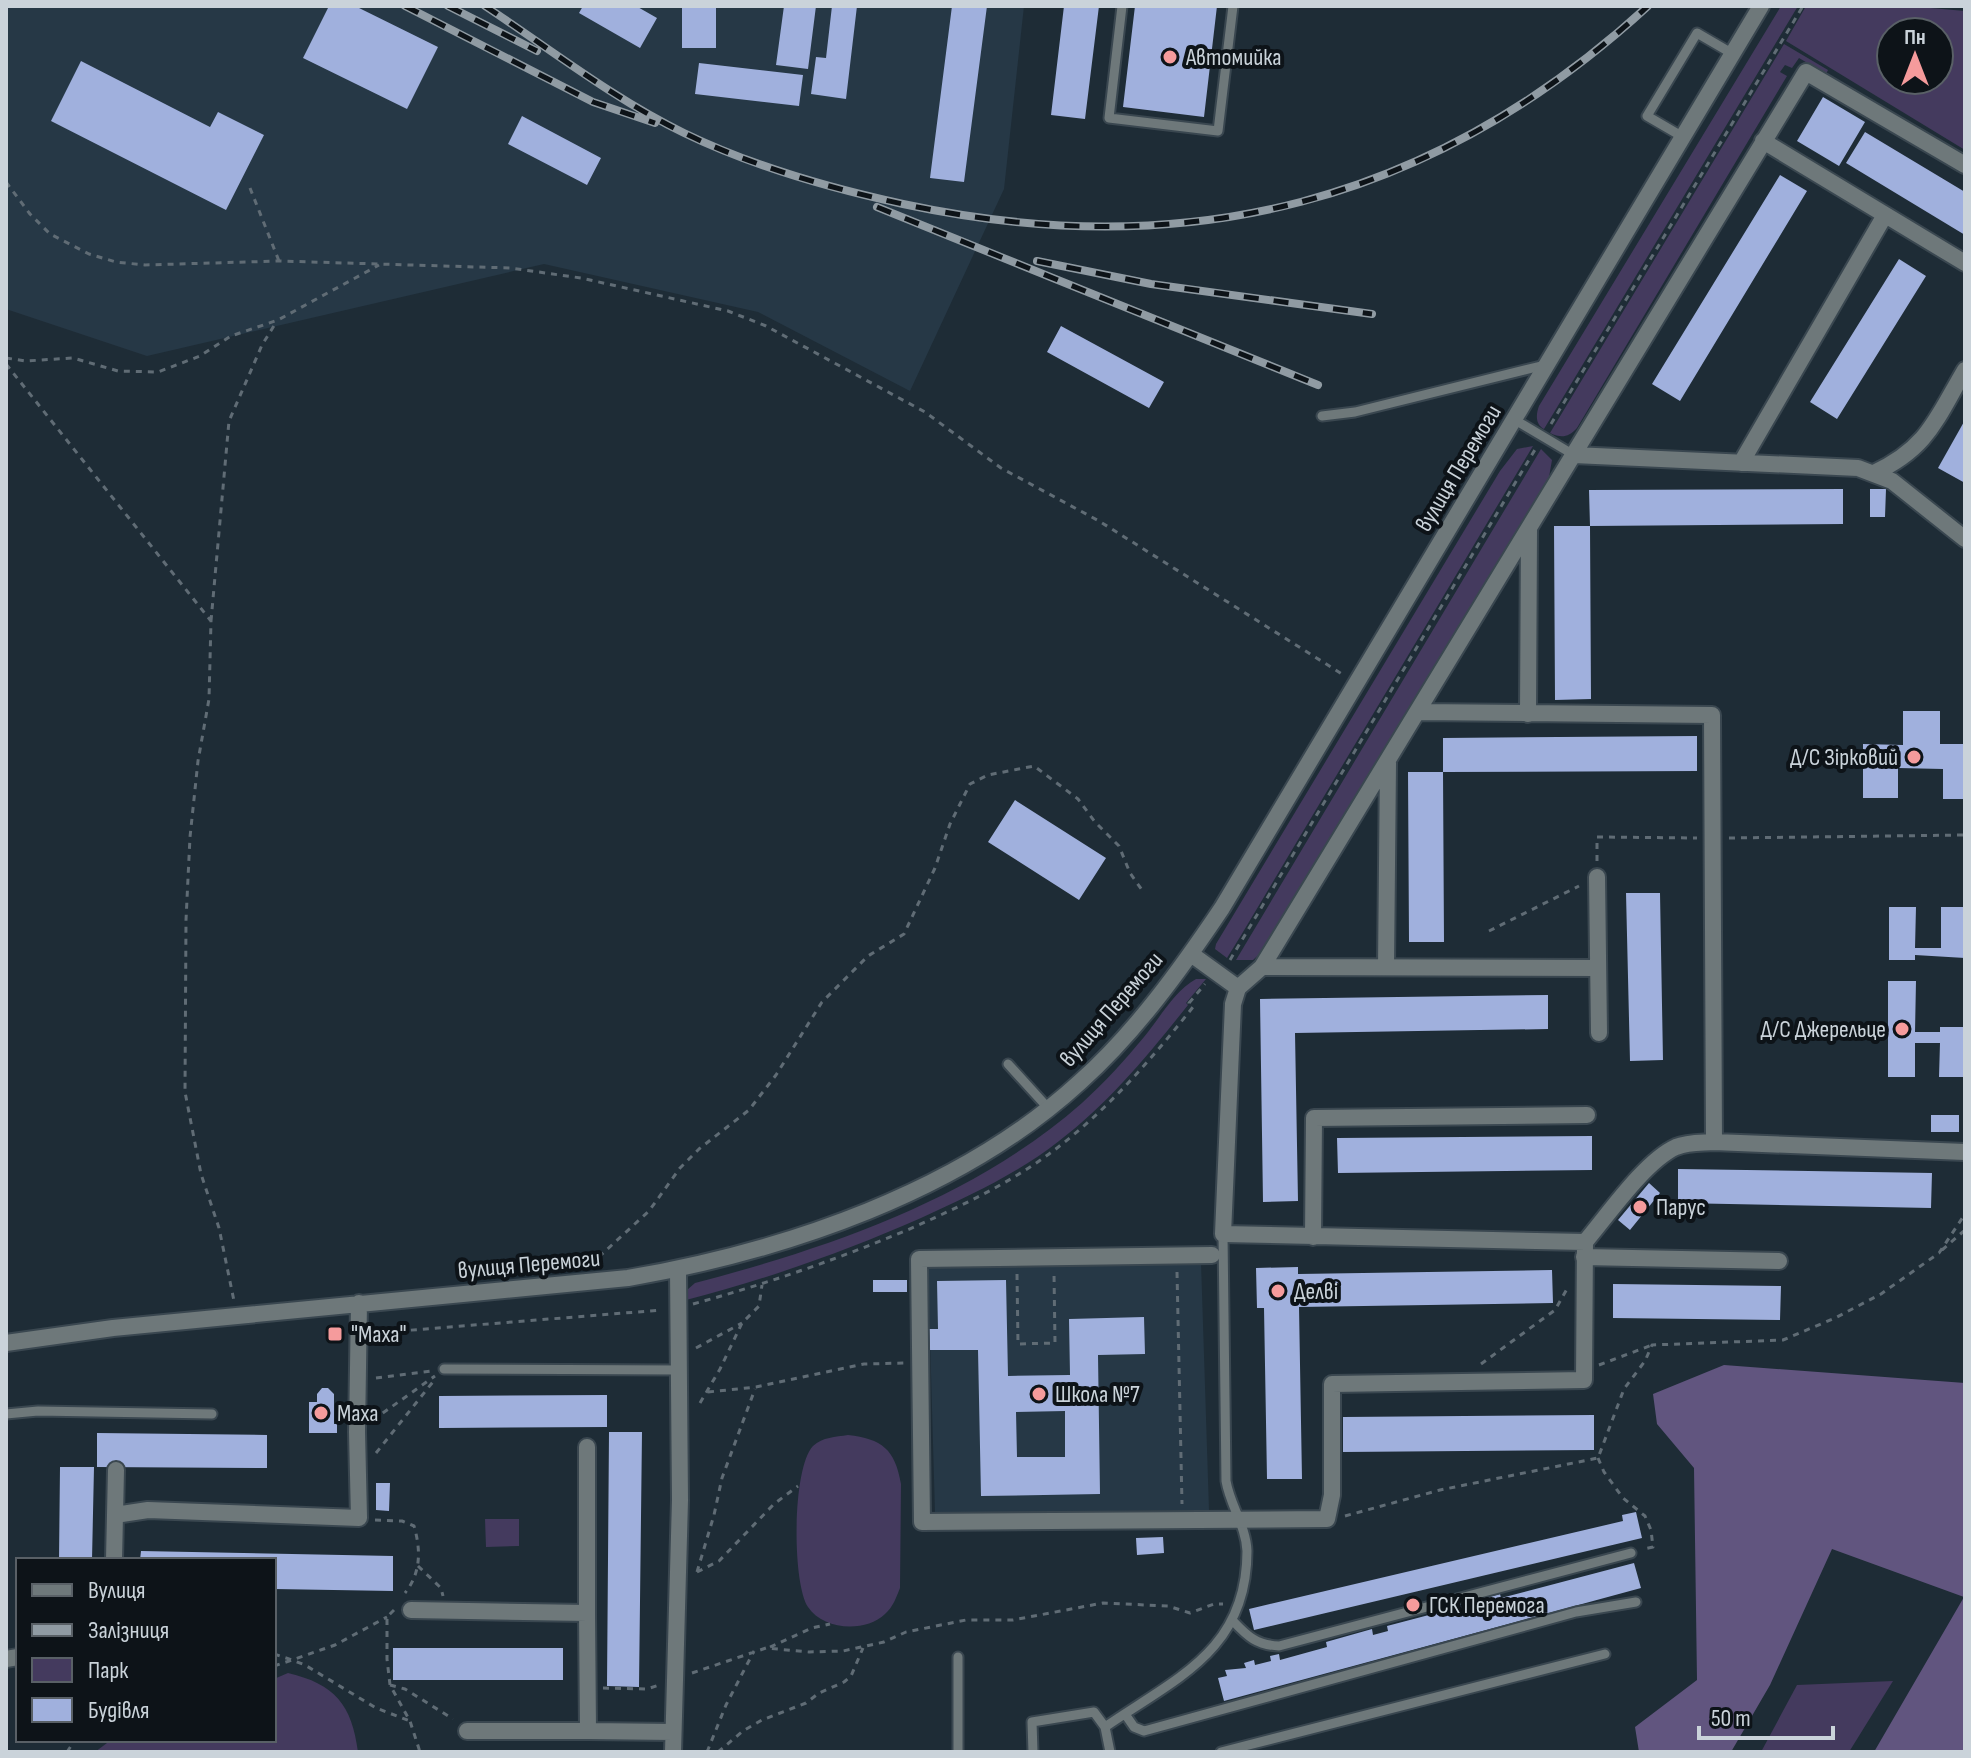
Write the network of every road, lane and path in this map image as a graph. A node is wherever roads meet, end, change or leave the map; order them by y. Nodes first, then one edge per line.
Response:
1 (1122, 6) edge
2 (1233, 6) edge
3 (1761, 6) edge
4 (1803, 6) edge
5 (1955, 6) edge
6 (1965, 7) edge
7 (1733, 54) junction
8 (1683, 137) junction
9 (1763, 141) junction
10 (1965, 165) edge
11 (6, 182) edge
12 (250, 188) dead end
13 (1885, 215) junction
14 (279, 261) junction
15 (1965, 263) edge
16 (381, 264) junction
17 (278, 320) junction
18 (6, 361) edge
19 (1548, 364) junction
20 (1965, 370) edge
21 (1322, 416) dead end
22 (1515, 420) junction
23 (1543, 438) junction
24 (1574, 455) junction
25 (1741, 463) junction
26 (1874, 473) junction
27 (1529, 528) junction
28 (1965, 539) edge
29 (211, 621) junction
30 (1356, 682) junction
31 (1417, 712) junction
32 (1528, 714) junction
33 (1388, 761) junction
34 (1597, 877) dead end
35 (1142, 890) dead end
36 (1191, 954) junction
37 (1262, 967) junction
38 (1386, 967) junction
39 (1598, 968) junction
40 (1218, 973) junction
41 (1238, 988) junction
42 (1599, 1033) dead end
43 (1008, 1064) dead end
44 (1049, 1109) junction
45 (1587, 1115) dead end
46 (1714, 1142) junction
47 (1965, 1152) edge
48 (1965, 1214) edge
49 (1965, 1230) edge
50 (1223, 1234) junction
51 (1313, 1237) junction
52 (1939, 1253) junction
53 (1212, 1255) dead end
54 (1584, 1256) junction
55 (1779, 1261) dead end
56 (1177, 1267) dead end
57 (678, 1270) junction
58 (1017, 1270) dead end
59 (1053, 1270) dead end
60 (574, 1283) junction
61 (762, 1285) junction
62 (359, 1303) junction
63 (679, 1308) junction
64 (237, 1315) junction
65 (742, 1323) junction
66 (358, 1335) junction
67 (6, 1343) edge
68 (1652, 1345) junction
69 (919, 1363) junction
70 (679, 1364) junction
71 (444, 1369) junction
72 (1584, 1371) junction
73 (357, 1381) junction
74 (1459, 1381) junction
75 (756, 1387) junction
76 (708, 1392) junction
77 (700, 1403) dead end
78 (6, 1414) edge
79 (212, 1414) dead end
80 (357, 1432) junction
81 (587, 1447) dead end
82 (1598, 1458) junction
83 (116, 1470) dead end
84 (358, 1475) junction
85 (798, 1486) dead end
86 (115, 1515) junction
87 (1239, 1518) junction
88 (1327, 1519) junction
89 (1182, 1520) junction
90 (1631, 1553) joint
91 (114, 1558) edge
92 (418, 1566) dead end
93 (1636, 1602) dead end
94 (1238, 1609) junction
95 (411, 1610) dead end
96 (447, 1610) junction
97 (587, 1613) junction
98 (387, 1617) dead end
99 (1233, 1621) junction
100 (830, 1624) dead end
101 (766, 1648) junction
102 (863, 1648) junction
103 (754, 1651) junction
104 (1605, 1654) dead end
105 (276, 1655) edge
106 (958, 1657) dead end
107 (292, 1660) junction
108 (276, 1665) edge
109 (675, 1680) junction
110 (390, 1685) dead end
111 (588, 1688) junction
112 (1125, 1714) junction
113 (410, 1721) dead end
114 (1105, 1727) junction
115 (467, 1731) joint
116 (588, 1731) junction
117 (673, 1732) junction
118 (673, 1752) edge
119 (707, 1752) edge
120 (718, 1752) edge
121 (958, 1752) edge
122 (1033, 1752) edge
123 (1110, 1752) edge
124 (1221, 1752) edge

1 - 2 lane
3 - 7 street, вулиця Перемоги
4 - 23 path
5 - 6 path
7 - 8 street, вулиця Перемоги
7 - 8 lane
8 - 19 street, вулиця Перемоги
9 - 10 street
9 - 13 street
9 - 24 street
11 - 14 path
12 - 14 path
13 - 15 street
13 - 25 street
14 - 16 path
16 - 17 path
16 - 30 path
17 - 18 path
17 - 29 path
18 - 29 path
19 - 21 lane
19 - 22 street, вулиця Перемоги
20 - 26 street
22 - 23 lane
22 - 30 street, вулиця Перемоги
23 - 24 lane
23 - 40 path
24 - 25 street
24 - 27 street
25 - 26 street
26 - 28 street
27 - 31 street
27 - 32 street
29 - 64 path
30 - 36 street, вулиця Перемоги
31 - 32 street
31 - 33 street
32 - 46 street
33 - 37 street
33 - 38 street
34 - 39 street
35 - 60 path
36 - 40 street
36 - 44 street, вулиця Перемоги
37 - 38 street
37 - 41 street
38 - 39 street
39 - 42 street
40 - 41 street
40 - 61 path
41 - 50 street
43 - 44 lane
44 - 57 street, вулиця Перемоги
45 - 51 street
46 - 47 street
46 - 54 street
48 - 52 path
49 - 52 path
50 - 51 street
50 - 87 lane
51 - 54 street
52 - 68 path
53 - 69 street
54 - 55 street
54 - 72 street
54 - 74 path
56 - 89 path
57 - 60 street, вулиця Перемоги
57 - 63 street
58 - 59 path
60 - 62 street, вулиця Перемоги
61 - 63 path
61 - 65 path
62 - 64 street, вулиця Перемоги
62 - 66 street
63 - 66 path
63 - 70 street
64 - 67 street, вулиця Перемоги
65 - 70 path
65 - 76 path
66 - 73 street
68 - 72 path
68 - 82 path
69 - 75 path
69 - 89 street
70 - 71 lane
70 - 109 street
71 - 73 path
71 - 80 path
71 - 84 path
72 - 74 street
73 - 80 street
74 - 88 street
75 - 76 path
75 - 85 path
76 - 77 path
78 - 79 lane
80 - 84 street
81 - 97 street
82 - 88 path
82 - 90 path
83 - 86 street
84 - 86 street
86 - 91 street
87 - 88 street
87 - 89 street
87 - 94 lane
90 - 99 lane
92 - 96 path
93 - 112 lane
94 - 99 lane
94 - 102 path
95 - 96 street
96 - 97 street
97 - 111 street
98 - 107 path
99 - 112 lane
100 - 101 path
101 - 102 path
101 - 103 path
102 - 120 path
103 - 109 path
103 - 119 path
104 - 124 lane
105 - 107 path
106 - 121 lane
107 - 108 path
107 - 113 path
109 - 111 path
109 - 117 street
110 - 115 path
111 - 116 street
112 - 114 lane
114 - 122 lane
114 - 123 lane
115 - 116 street
116 - 117 street
117 - 118 street

